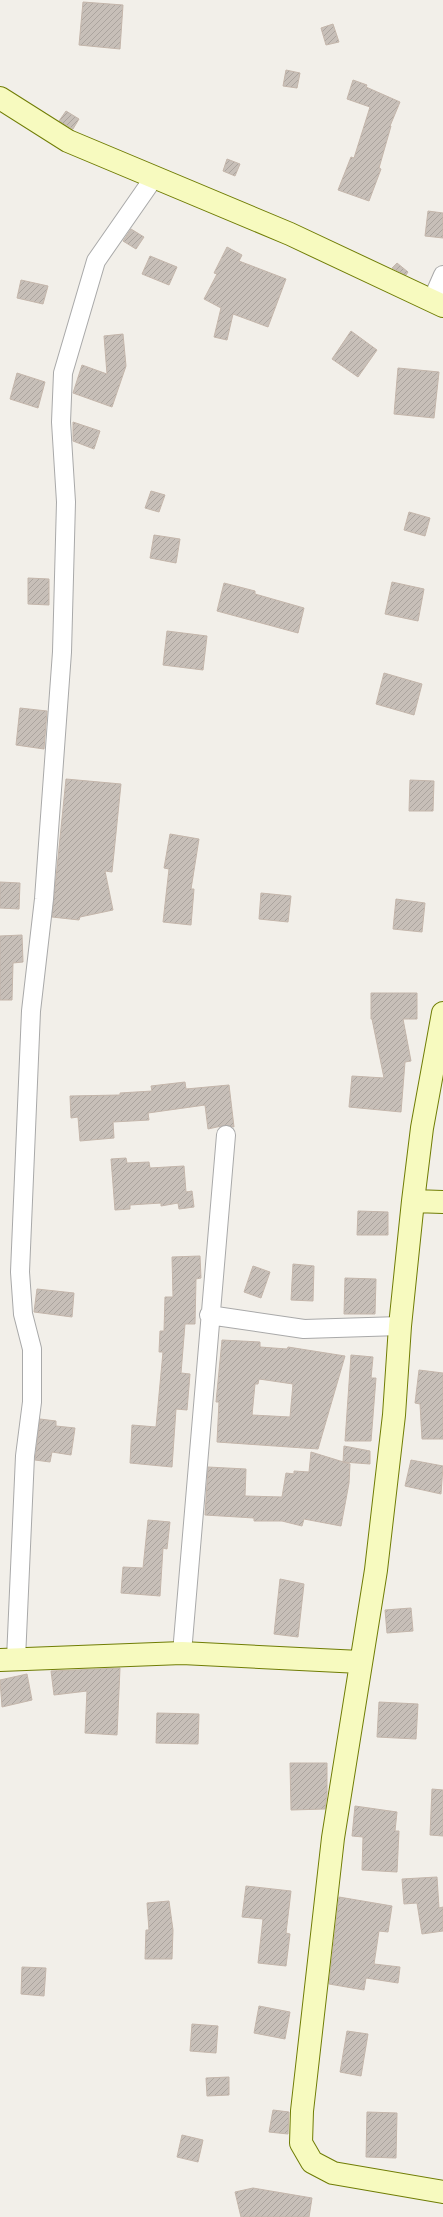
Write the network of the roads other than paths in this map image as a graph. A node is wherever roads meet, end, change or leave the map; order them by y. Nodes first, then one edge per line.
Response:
1 (0, 98) edge
2 (153, 179) junction
3 (443, 275) edge
4 (438, 303) edge
5 (443, 1013) edge
6 (226, 1135) dead end
7 (413, 1201) junction
8 (443, 1202) edge
9 (209, 1315) junction
10 (400, 1326) junction
11 (182, 1653) junction
12 (8, 1659) edge
13 (360, 1662) junction
14 (443, 2192) edge

1 - 2 street
2 - 4 street
2 - 12 street
3 - 4 street
5 - 7 street
6 - 9 street
7 - 8 street
7 - 10 street
9 - 10 street
9 - 11 street
10 - 13 street
11 - 12 street
11 - 13 street
13 - 14 street

